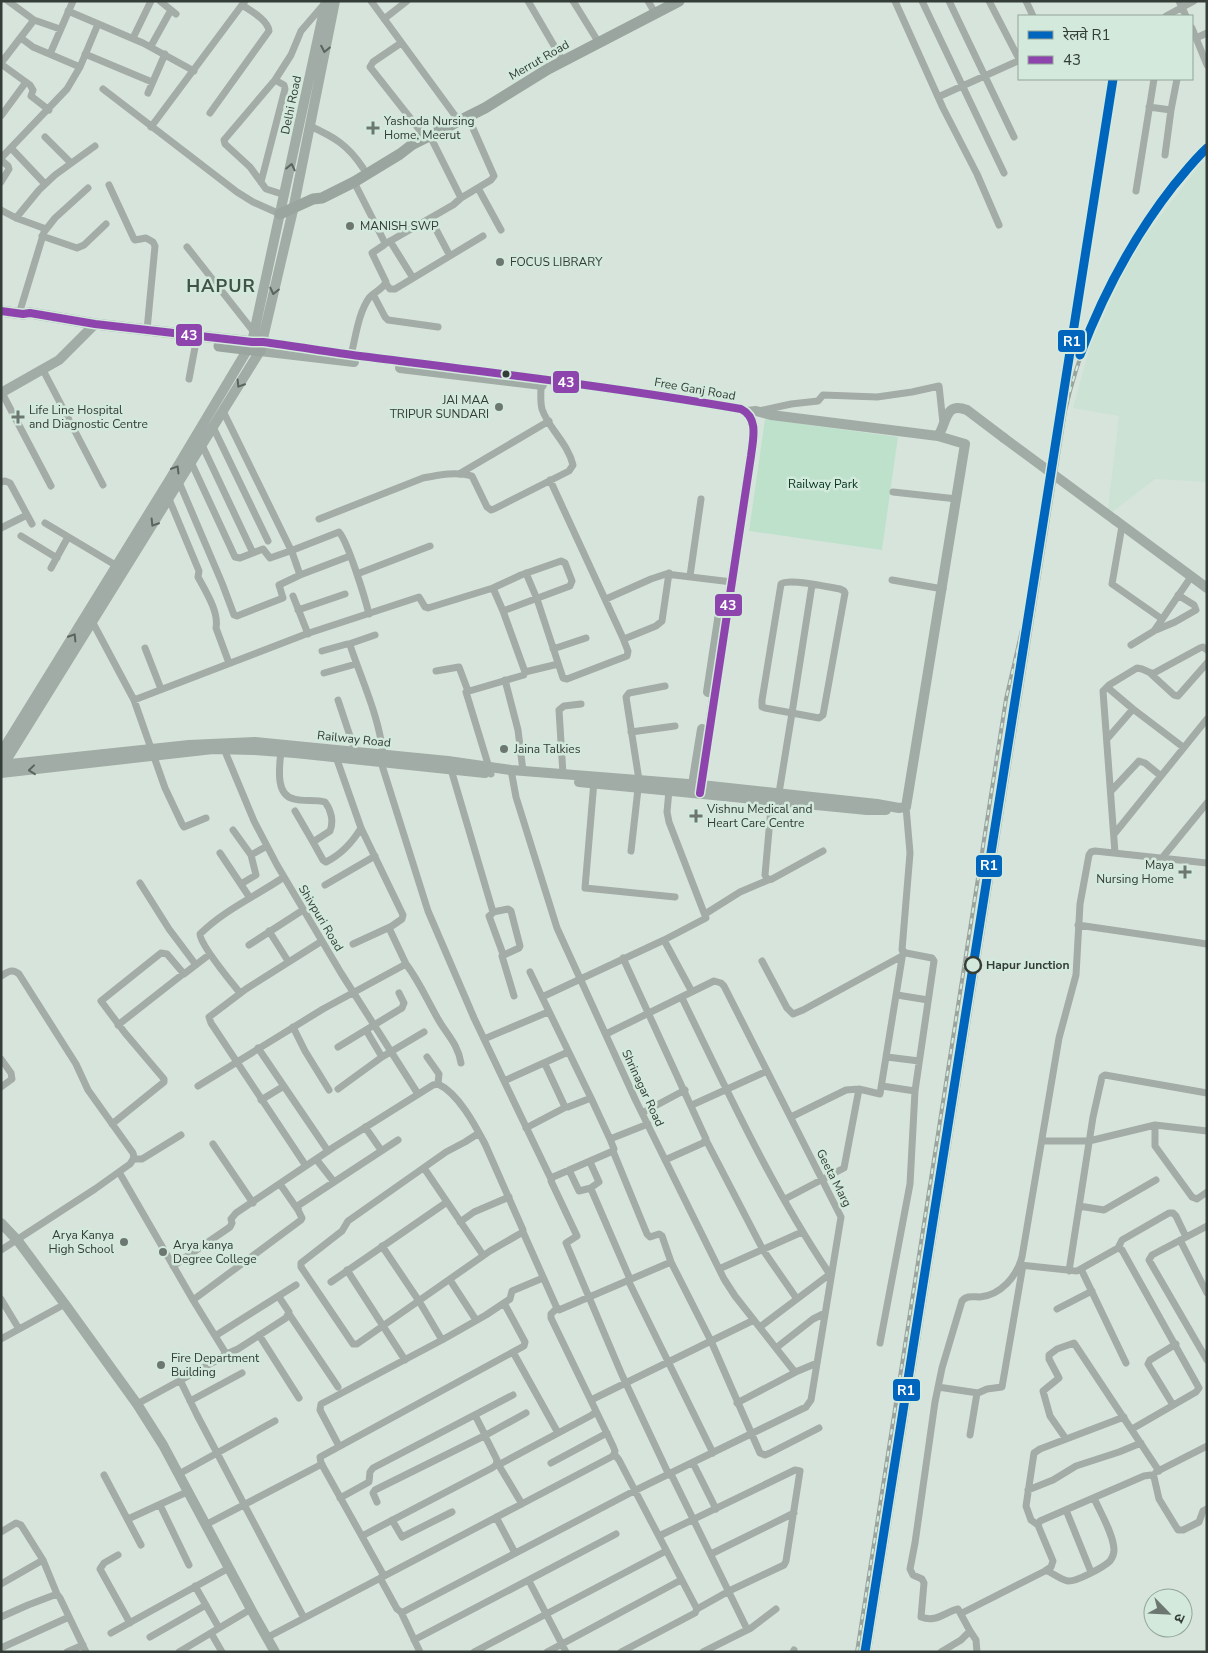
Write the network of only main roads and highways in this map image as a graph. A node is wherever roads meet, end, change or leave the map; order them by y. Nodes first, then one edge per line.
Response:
1 (679, 1) edge
2 (413, 144) junction
3 (313, 200) junction
4 (280, 214) road end
5 (1, 311) edge
6 (92, 327) junction

1 - 2 main road, Merrut Road
2 - 3 main road, Merrut Road
2 - 3 main road, Merrut Road
3 - 4 main road, Merrut Road
5 - 6 main road
6 - 6 main road

